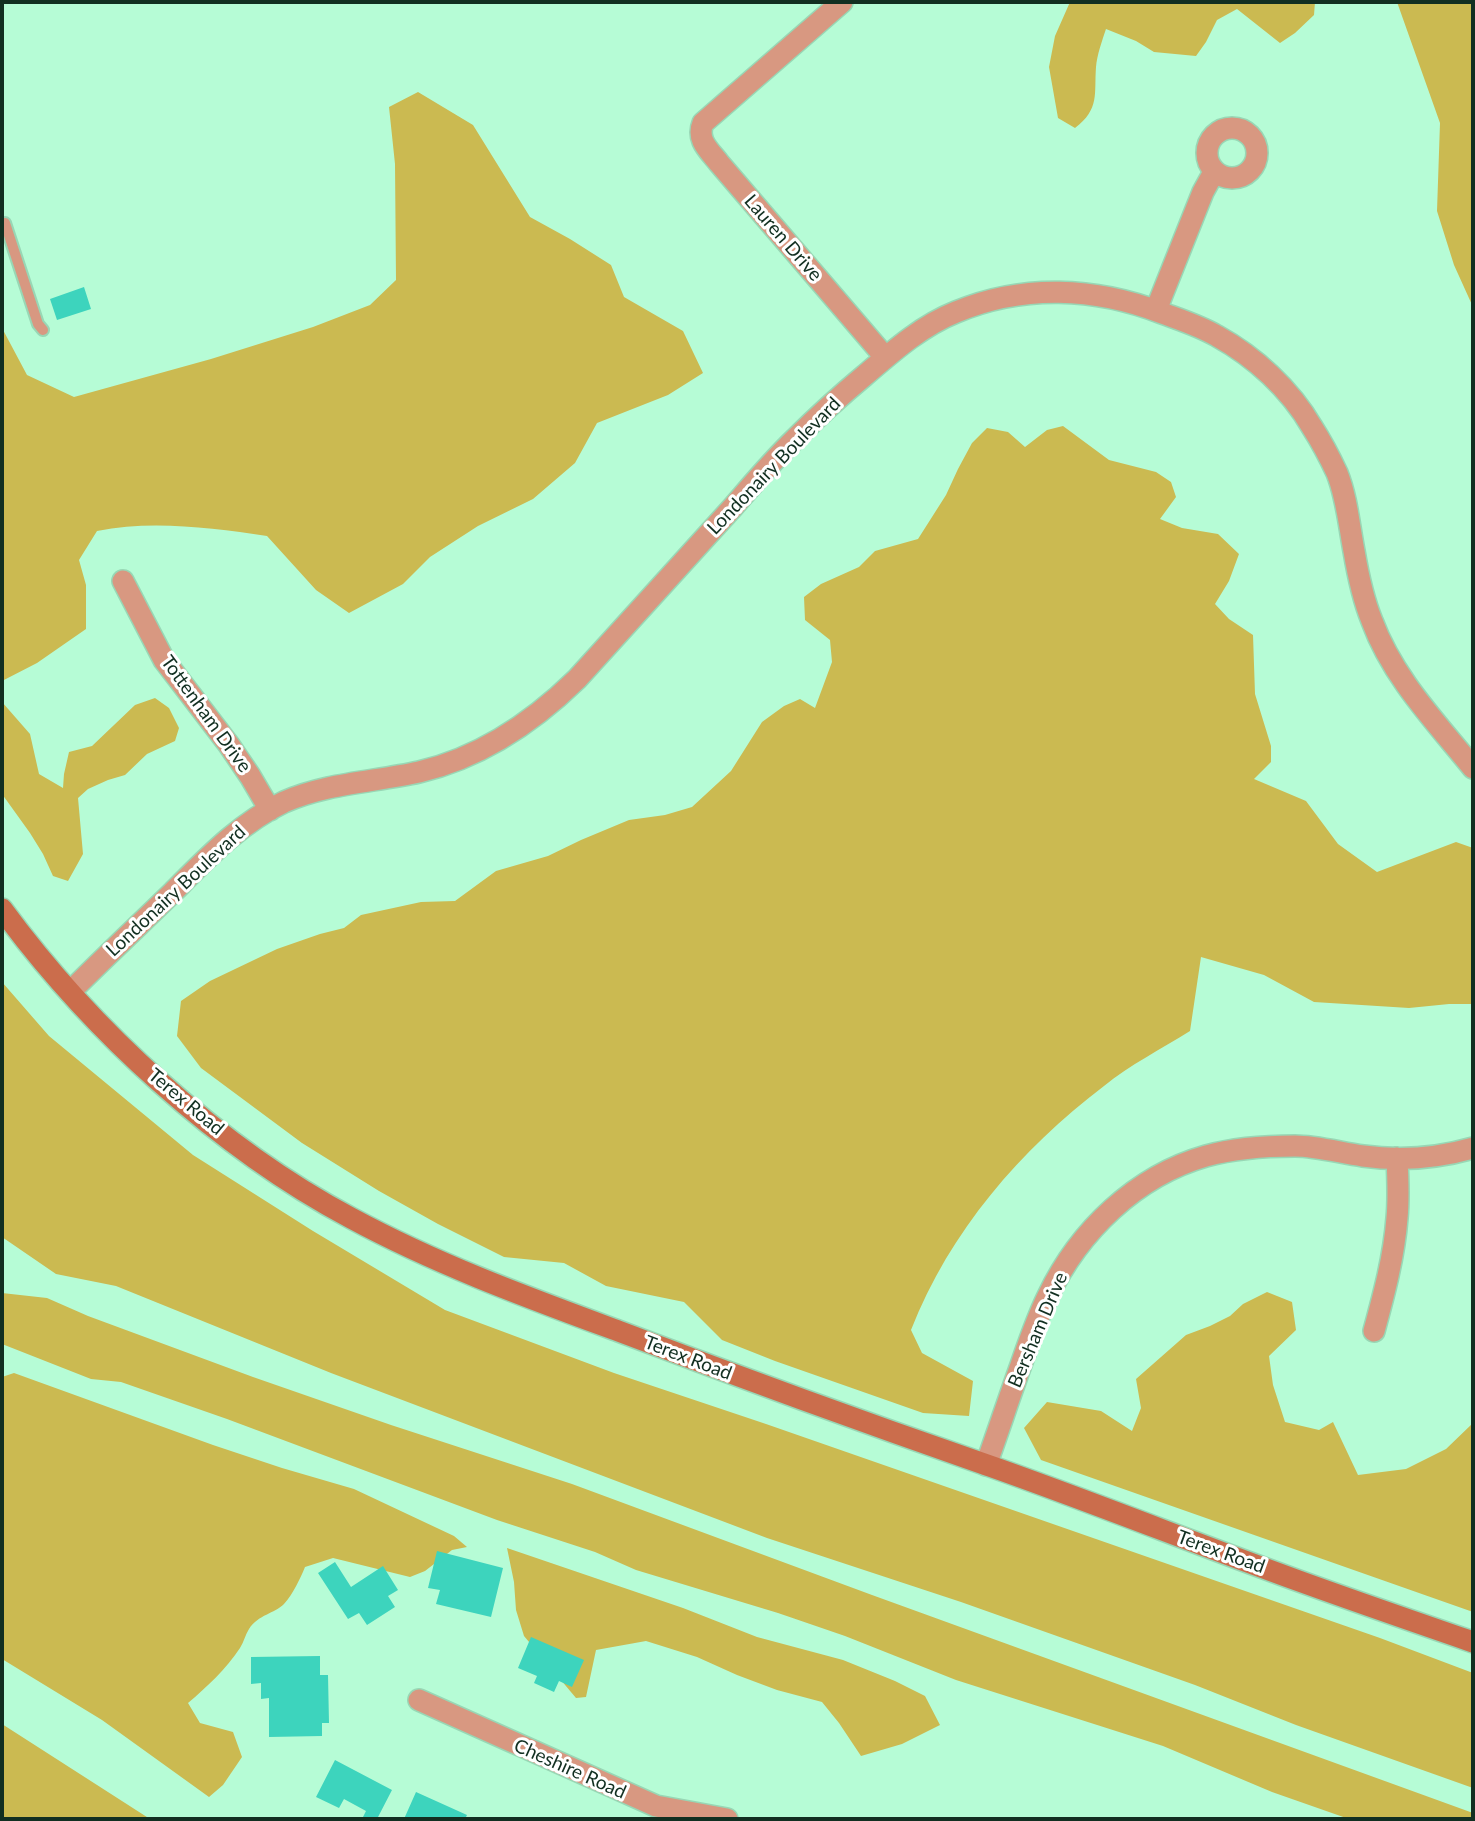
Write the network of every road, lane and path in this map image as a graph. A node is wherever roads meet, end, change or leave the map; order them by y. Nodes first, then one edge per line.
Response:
1 (842, 2) edge
2 (1214, 172) dead end
3 (5, 223) dead end
4 (1156, 310) junction
5 (43, 330) dead end
6 (886, 357) junction
7 (123, 580) dead end
8 (1473, 768) edge
9 (270, 810) junction
10 (2, 909) edge
11 (70, 992) junction
12 (1473, 1148) edge
13 (1397, 1158) junction
14 (1374, 1331) dead end
15 (986, 1465) junction
16 (1473, 1642) edge
17 (419, 1700) dead end
18 (727, 1819) edge

1 - 6 street, Lauren Drive
2 - 4 street
3 - 5 lane
4 - 6 street, Londonairy Boulevard
4 - 8 street, Londonairy Boulevard
6 - 9 street, Londonairy Boulevard
7 - 9 street, Tottenham Drive
9 - 11 street, Londonairy Boulevard
10 - 11 main road, Terex Road
11 - 15 main road, Terex Road
12 - 13 street, Bersham Drive
13 - 14 street
13 - 15 street, Bersham Drive
15 - 16 main road, Terex Road
17 - 18 street, Cheshire Road

